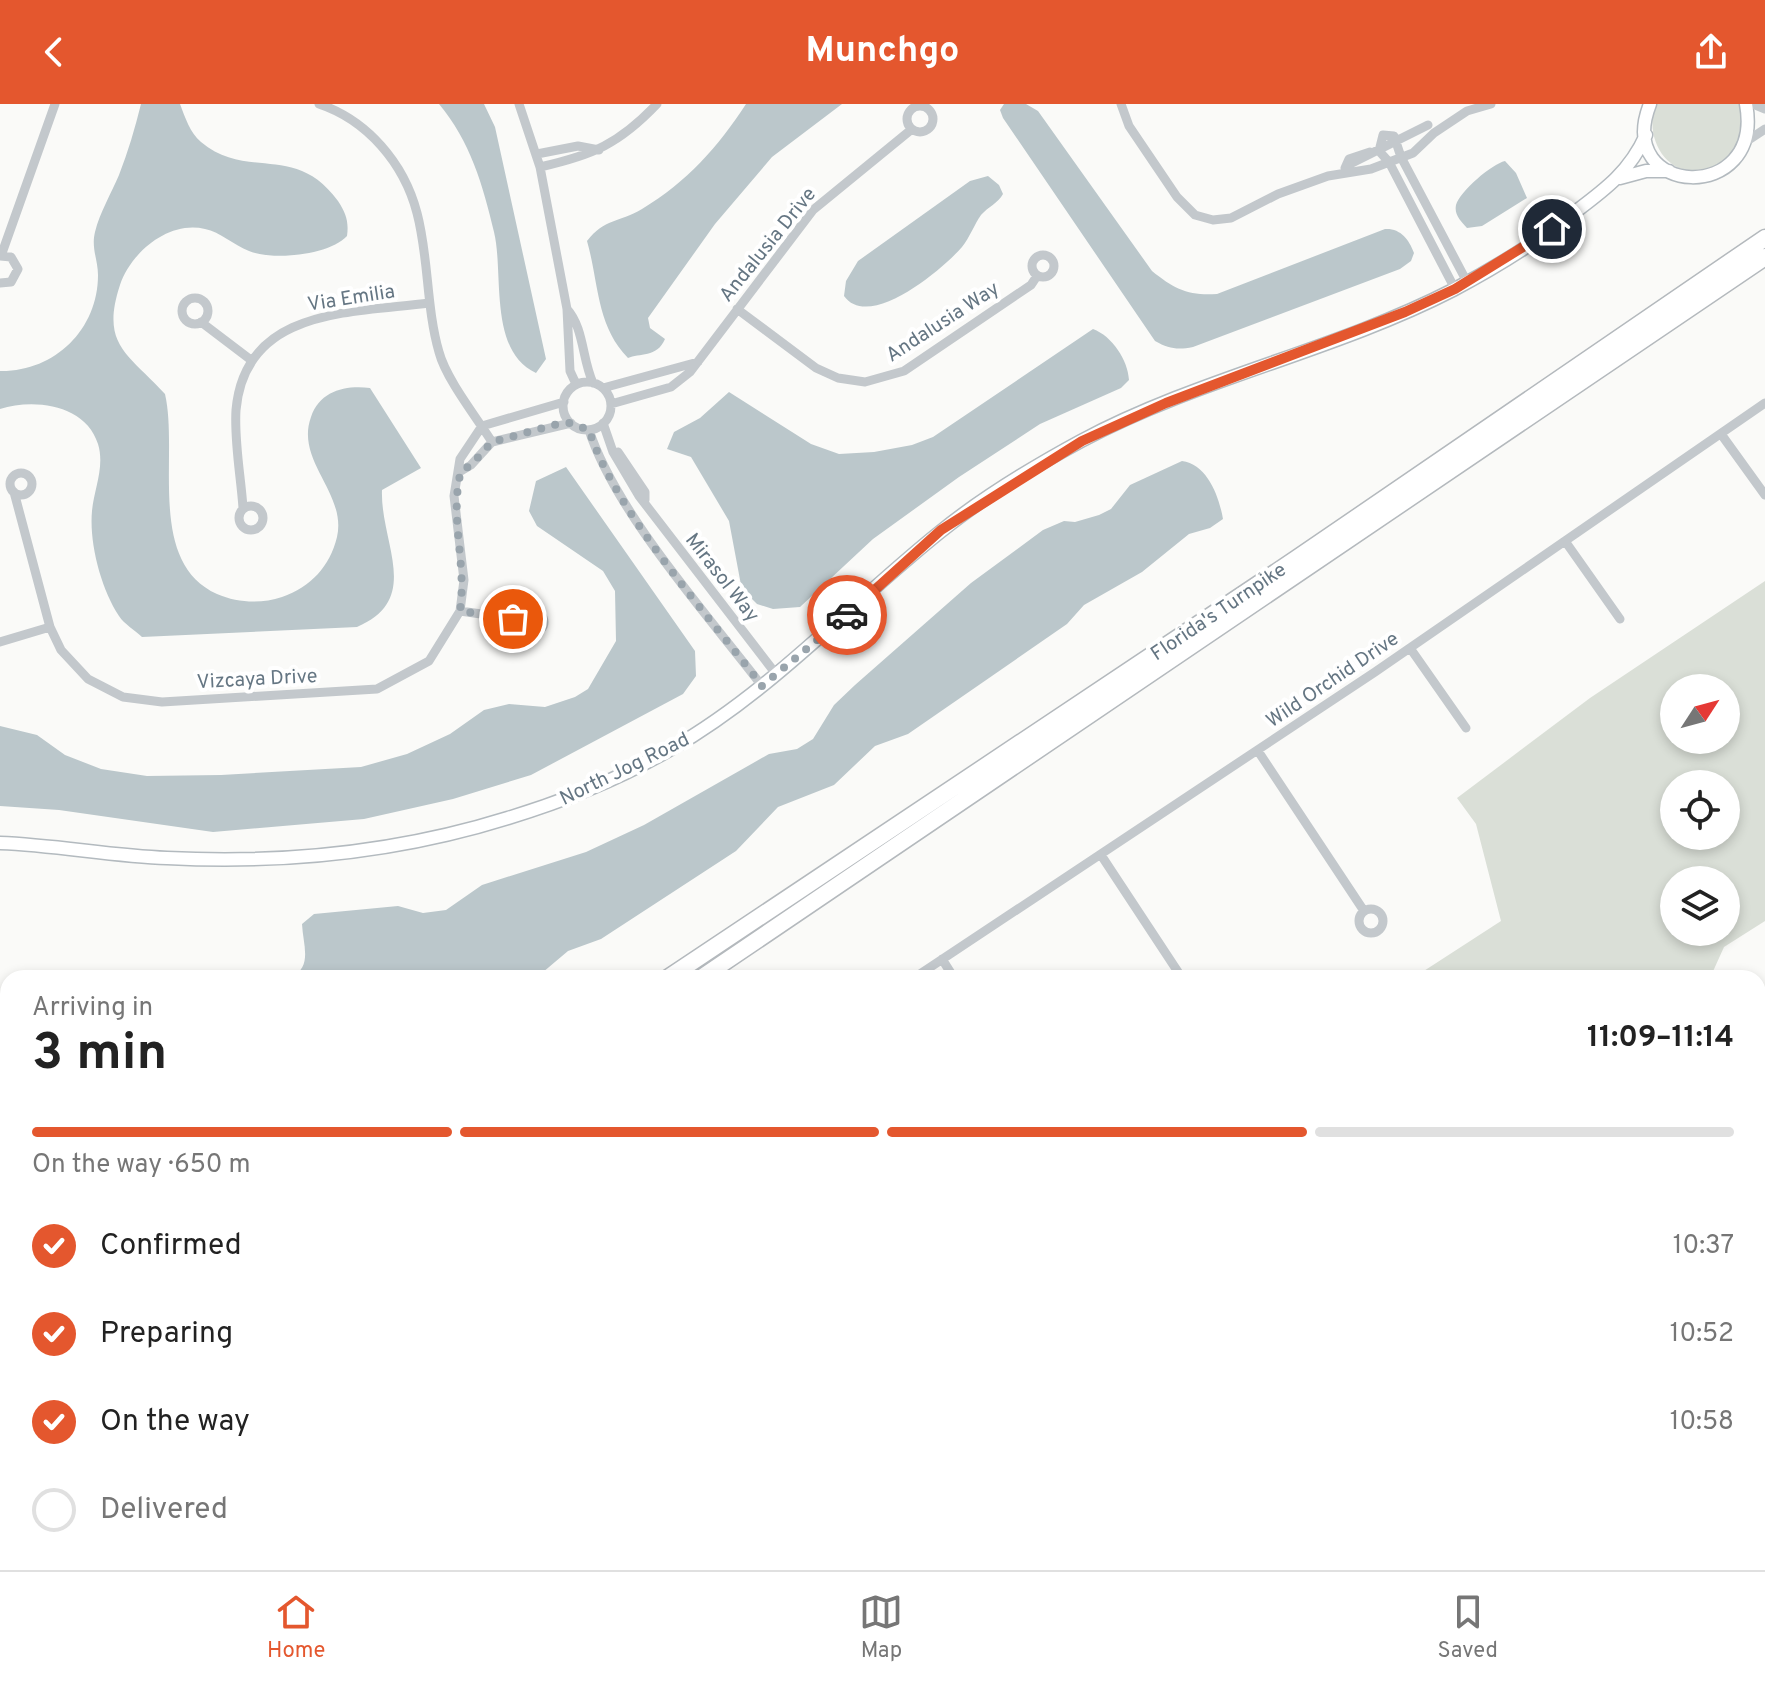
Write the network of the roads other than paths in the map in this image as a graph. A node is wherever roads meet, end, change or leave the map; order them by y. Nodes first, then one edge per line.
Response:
1 (55, 104) edge
2 (319, 104) edge
3 (519, 104) edge
4 (657, 104) edge
5 (1121, 104) edge
6 (1491, 104) edge
7 (1650, 104) edge
8 (1746, 104) edge
9 (1753, 104) edge
10 (1765, 109) edge
11 (912, 129) dead end
12 (1431, 129) junction
13 (1765, 129) edge
14 (1646, 135) junction
15 (1750, 139) junction
16 (1397, 142) junction
17 (599, 150) junction
18 (1378, 151) junction
19 (537, 154) junction
20 (1402, 157) junction
21 (1389, 162) junction
22 (540, 167) junction
23 (1344, 170) junction
24 (1669, 171) junction
25 (1620, 178) junction
26 (1765, 238) edge
27 (1, 256) edge
28 (1765, 257) edge
29 (1037, 276) dead end
30 (1467, 282) junction
31 (0, 283) edge
32 (1455, 289) junction
33 (429, 303) junction
34 (567, 309) junction
35 (737, 309) junction
36 (201, 322) dead end
37 (251, 360) junction
38 (698, 362) junction
39 (593, 383) junction
40 (576, 384) junction
41 (603, 388) junction
42 (564, 402) junction
43 (1765, 403) edge
44 (611, 404) junction
45 (571, 423) junction
46 (603, 423) junction
47 (482, 426) junction
48 (589, 430) junction
49 (1721, 434) junction
50 (492, 442) junction
51 (461, 471) junction
52 (14, 492) dead end
53 (1765, 495) edge
54 (243, 508) dead end
55 (1565, 541) junction
56 (460, 611) junction
57 (1620, 619) dead end
58 (523, 620) dead end
59 (50, 627) junction
60 (0, 642) edge
61 (1410, 648) junction
62 (776, 674) junction
63 (762, 686) junction
64 (1466, 728) dead end
65 (1258, 751) junction
66 (0, 843) edge
67 (1101, 855) junction
68 (1364, 911) dead end
69 (942, 959) junction
70 (680, 970) edge
71 (713, 970) edge
72 (926, 970) edge
73 (949, 970) edge
74 (1177, 970) edge
75 (1137, 1570) edge
76 (1156, 1570) edge

1 - 27 street
2 - 33 street
3 - 19 street
4 - 17 street
5 - 23 street
6 - 12 street
7 - 14 street
8 - 15 street
9 - 10 street
11 - 35 street, Andalusia Drive
12 - 16 street
12 - 20 street
13 - 15 street
14 - 24 street
14 - 25 street, North Jog Road
15 - 24 street, North Jog Road
16 - 18 street
16 - 20 street
17 - 19 street
17 - 22 street
18 - 21 street
18 - 23 street
19 - 22 street
20 - 21 street
20 - 30 street
21 - 23 street
21 - 32 street
22 - 34 street
24 - 25 street, North Jog Road
25 - 30 street, North Jog Road
26 - 70 highway, Florida's Turnpike
27 - 31 street
28 - 71 highway, Florida's Turnpike
29 - 35 street, Andalusia Way
30 - 32 street, North Jog Road
32 - 62 street, North Jog Road
33 - 37 street, Via Emilia
33 - 47 street
34 - 39 street
34 - 40 street
35 - 38 street, Andalusia Drive
36 - 37 street
37 - 54 street, Via Emilia
38 - 41 street
38 - 44 street, Andalusia Drive
39 - 40 street
39 - 41 street
40 - 42 street
41 - 44 street
42 - 45 street
42 - 47 street
43 - 49 street, Wild Orchid Drive
44 - 46 street
45 - 48 street
45 - 50 street
46 - 48 street
46 - 62 street, Mirasol Way
47 - 50 street
47 - 51 street, Vizcaya Drive
48 - 63 street, Mirasol Way
49 - 53 street
49 - 55 street, Wild Orchid Drive
50 - 51 street
51 - 56 street, Vizcaya Drive
52 - 59 street, Vizcaya Drive
55 - 57 street
55 - 61 street, Wild Orchid Drive
56 - 58 street
56 - 59 street, Vizcaya Drive
59 - 60 street
61 - 64 street
61 - 65 street, Wild Orchid Drive
62 - 63 street, North Jog Road
63 - 66 street, North Jog Road
65 - 67 street, Wild Orchid Drive
65 - 68 street
67 - 69 street, Wild Orchid Drive
67 - 74 street
69 - 72 street, Wild Orchid Drive
69 - 73 street
75 - 76 street

